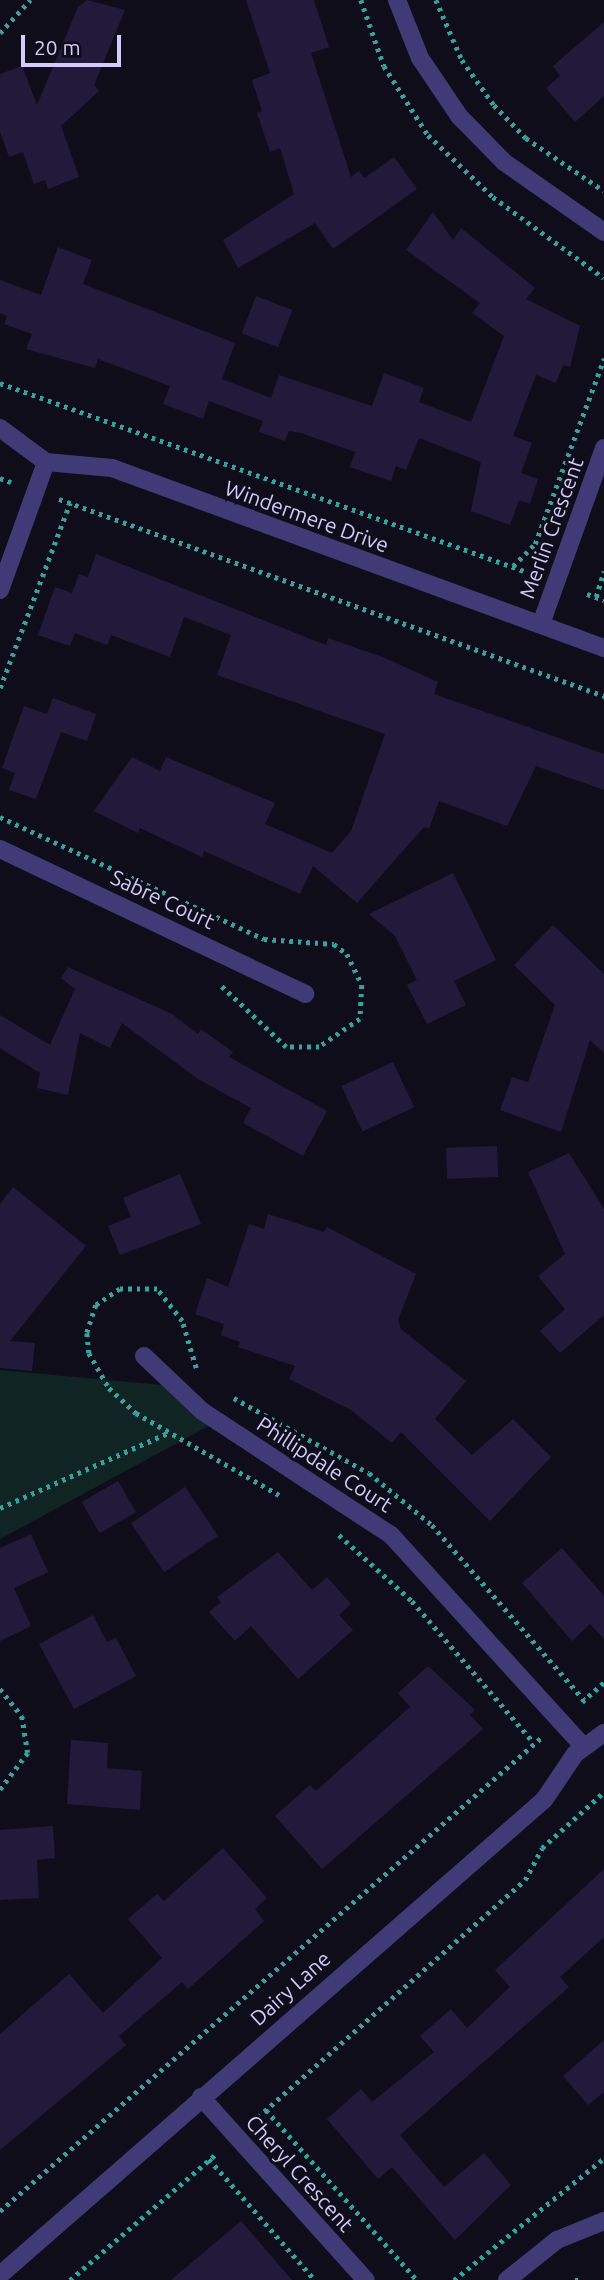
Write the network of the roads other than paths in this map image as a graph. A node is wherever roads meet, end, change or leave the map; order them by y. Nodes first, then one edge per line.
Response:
1 (397, 0) edge
2 (604, 232) edge
3 (0, 428) edge
4 (604, 448) edge
5 (46, 462) junction
6 (0, 590) edge
7 (541, 624) junction
8 (604, 648) edge
9 (0, 849) edge
10 (305, 994) dead end
11 (144, 1356) dead end
12 (604, 1733) edge
13 (583, 1746) junction
14 (201, 2097) junction
15 (604, 2221) edge
16 (0, 2275) edge
17 (366, 2280) edge
18 (507, 2280) edge

1 - 2 street
3 - 5 street
4 - 7 street, Merlin Crescent
5 - 6 street
5 - 7 street, Windermere Drive
7 - 8 street, Windermere Drive
9 - 10 street, Sabre Court
11 - 13 street, Phillipdale Court
12 - 13 street, Dairy Lane
13 - 14 street, Dairy Lane
14 - 16 street, Dairy Lane
14 - 17 street, Cheryl Crescent
15 - 18 street

